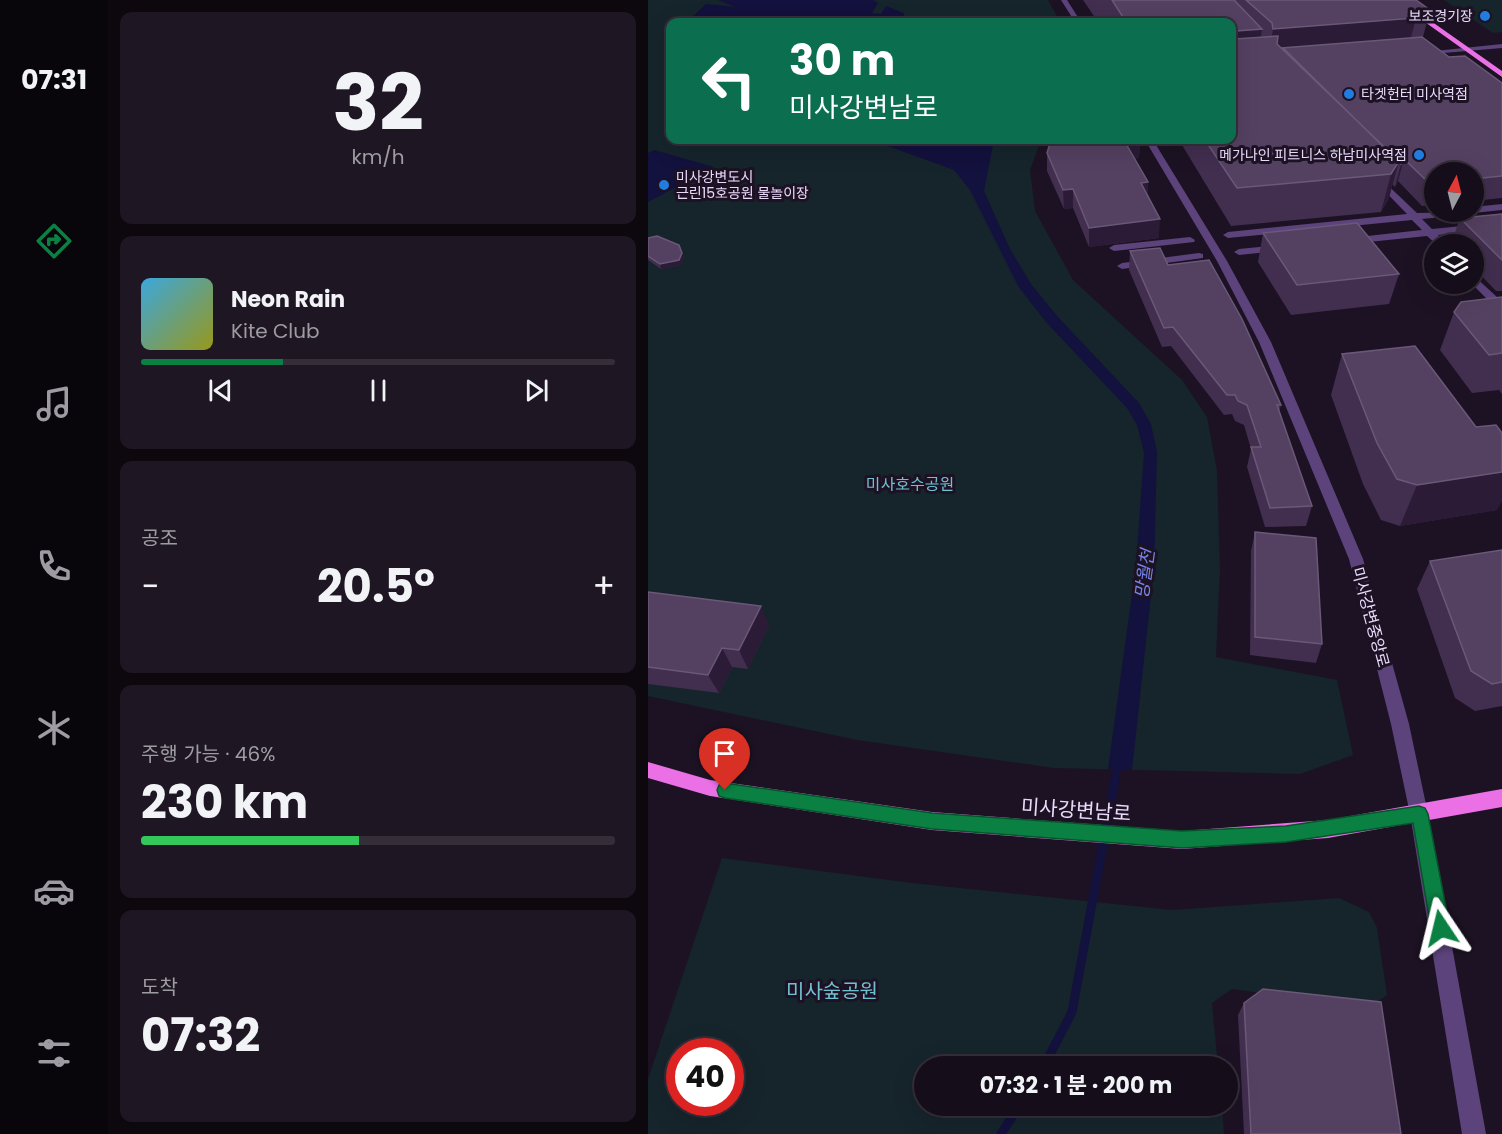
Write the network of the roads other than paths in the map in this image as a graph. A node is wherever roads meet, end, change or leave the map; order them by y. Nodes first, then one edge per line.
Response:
1 (1064, 0) edge
2 (1397, 0) edge
3 (1075, 18) edge
4 (1502, 46) edge
5 (1466, 49) junction
6 (1415, 53) edge
7 (1502, 75) edge
8 (1151, 144) edge
9 (1373, 174) edge
10 (1502, 207) edge
11 (1484, 209) edge
12 (1424, 215) edge
13 (1414, 216) junction
14 (1502, 225) edge
15 (1430, 233) junction
16 (1228, 235) dead end
17 (1190, 240) dead end
18 (1341, 242) edge
19 (1296, 246) edge
20 (1114, 248) dead end
21 (1239, 252) dead end
22 (1199, 256) dead end
23 (1122, 266) dead end
24 (1484, 290) edge
25 (1493, 299) edge
26 (648, 770) edge
27 (1502, 798) edge
28 (1419, 814) junction
29 (1474, 1134) edge

1 - 3 street
2 - 5 main road
4 - 5 street
5 - 6 street
5 - 7 main road
8 - 28 street, 미사강변중앙로
9 - 13 street
10 - 11 street
12 - 13 street
13 - 15 street
13 - 16 street
14 - 15 street
15 - 18 street
17 - 20 street
19 - 21 street
22 - 23 street
24 - 25 street
26 - 28 main road, 미사강변남로
27 - 28 main road, 미사강변남로
28 - 29 street, 미사강변중앙로

